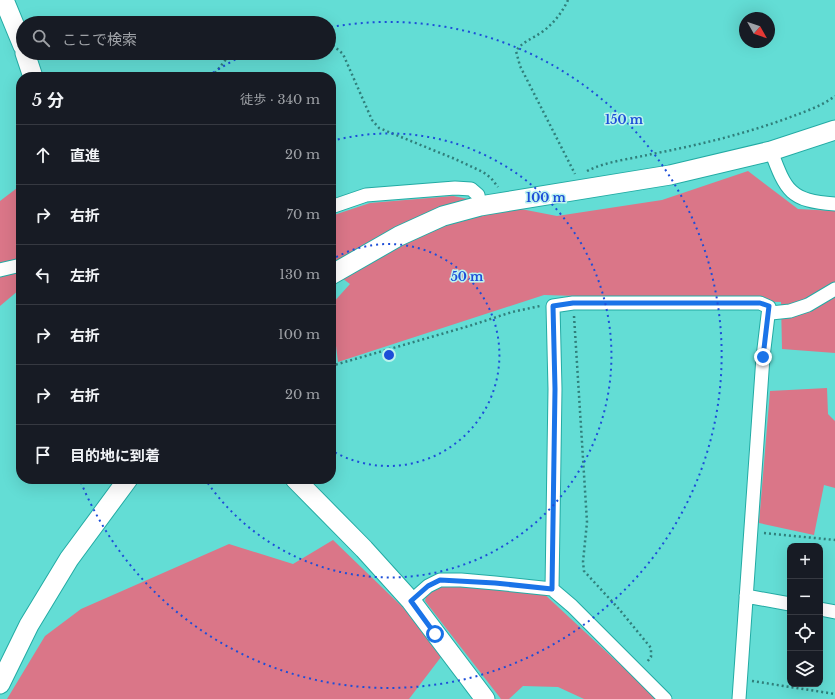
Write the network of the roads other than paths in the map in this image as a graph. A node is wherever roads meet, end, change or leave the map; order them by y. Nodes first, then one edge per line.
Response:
1 (4, 0) edge
2 (16, 29) edge
3 (27, 60) edge
4 (31, 72) edge
5 (835, 130) edge
6 (771, 151) junction
7 (835, 204) edge
8 (336, 205) edge
9 (480, 206) junction
10 (16, 266) edge
11 (0, 270) edge
12 (336, 272) edge
13 (835, 289) edge
14 (769, 306) junction
15 (124, 484) edge
16 (300, 484) edge
17 (552, 589) junction
18 (746, 596) junction
19 (411, 601) junction
20 (787, 603) edge
21 (823, 610) edge
22 (835, 612) edge
23 (0, 684) edge
24 (485, 699) edge
25 (664, 699) edge
26 (739, 699) edge

1 - 2 street
3 - 4 street
5 - 6 street
6 - 7 street
6 - 9 street
8 - 9 street
9 - 12 street
10 - 11 street
13 - 14 street
14 - 17 street
14 - 18 street
15 - 23 street
16 - 19 street
17 - 19 street
17 - 25 street
18 - 20 street
18 - 26 street
19 - 24 street
21 - 22 street

